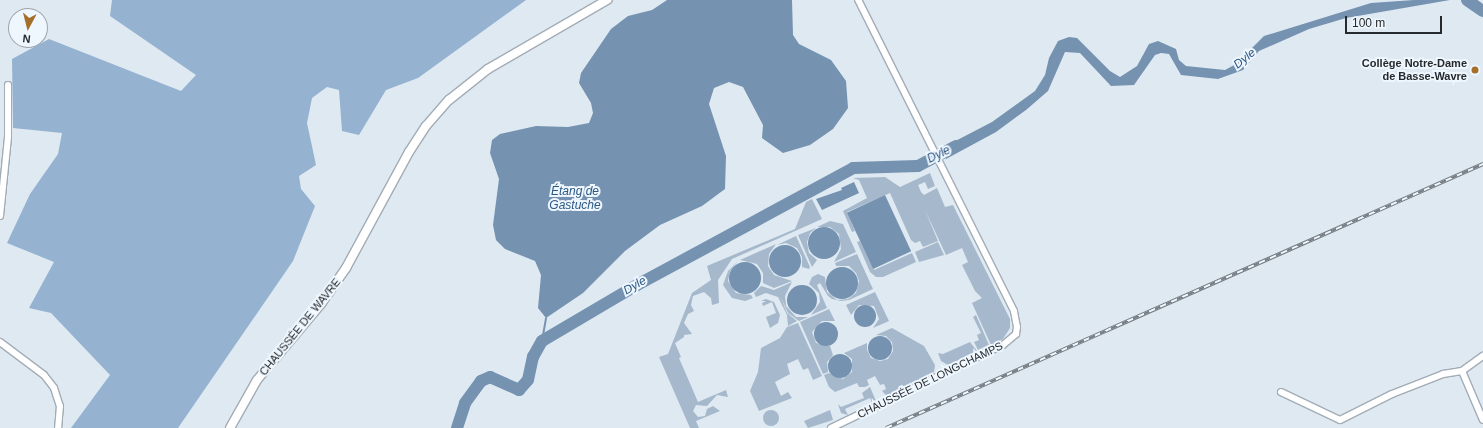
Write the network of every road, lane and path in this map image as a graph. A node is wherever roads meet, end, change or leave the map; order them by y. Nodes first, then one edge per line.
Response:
1 (607, 0) edge
2 (858, 0) edge
3 (8, 85) dead end
4 (0, 216) edge
5 (0, 342) edge
6 (1483, 356) edge
7 (1462, 371) junction
8 (1281, 392) dead end
9 (1483, 420) edge
10 (58, 428) edge
11 (230, 428) edge
12 (831, 428) edge

1 - 11 main road, CHAUSSÉE DE WAVRE
2 - 12 street, CHAUSSÉE DE LONGCHAMPS
3 - 4 street
5 - 10 street
6 - 7 street
7 - 8 street
7 - 9 street

